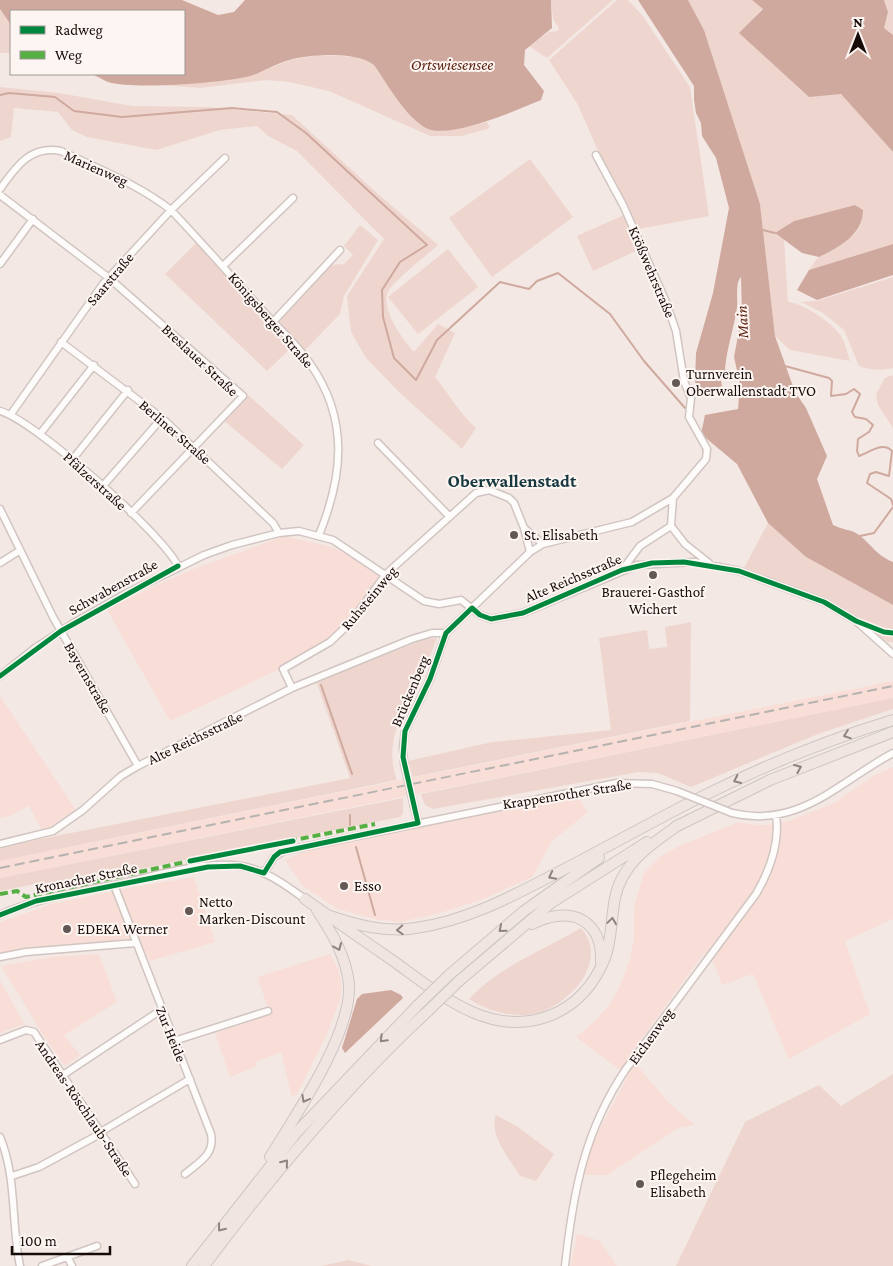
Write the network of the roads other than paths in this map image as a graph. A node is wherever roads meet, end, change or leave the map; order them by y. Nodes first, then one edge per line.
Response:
1 (596, 155) dead end
2 (225, 158) dead end
3 (0, 189) edge
4 (0, 195) edge
5 (294, 198) dead end
6 (171, 210) junction
7 (33, 219) junction
8 (340, 250) dead end
9 (0, 264) edge
10 (223, 266) junction
11 (109, 278) junction
12 (273, 322) junction
13 (61, 342) junction
14 (94, 365) junction
15 (128, 390) junction
16 (0, 411) edge
17 (11, 414) junction
18 (162, 418) junction
19 (40, 434) junction
20 (378, 443) dead end
21 (194, 446) junction
22 (72, 460) junction
23 (102, 487) junction
24 (673, 498) junction
25 (0, 509) edge
26 (131, 513) junction
27 (449, 516) junction
28 (671, 526) junction
29 (524, 528) junction
30 (280, 532) junction
31 (320, 535) junction
32 (543, 544) junction
33 (19, 551) junction
34 (530, 552) junction
35 (0, 563) edge
36 (711, 565) junction
37 (178, 566) junction
38 (622, 570) junction
39 (386, 574) junction
40 (472, 608) junction
41 (61, 631) junction
42 (446, 633) junction
43 (893, 654) edge
44 (0, 676) edge
45 (292, 688) junction
46 (893, 720) edge
47 (893, 732) edge
48 (893, 753) edge
49 (138, 766) junction
50 (776, 815) junction
51 (418, 824) junction
52 (680, 824) junction
53 (642, 830) junction
54 (0, 844) edge
55 (264, 873) junction
56 (114, 885) junction
57 (309, 902) junction
58 (0, 915) edge
59 (327, 915) junction
60 (513, 934) junction
61 (136, 943) junction
62 (0, 957) edge
63 (601, 968) junction
64 (161, 1010) junction
65 (268, 1011) dead end
66 (0, 1040) edge
67 (174, 1041) junction
68 (63, 1075) junction
69 (190, 1080) junction
70 (100, 1134) junction
71 (0, 1137) edge
72 (185, 1174) dead end
73 (12, 1176) junction
74 (135, 1184) dead end
75 (250, 1190) junction
76 (98, 1246) dead end
77 (68, 1258) junction
78 (20, 1266) edge
79 (42, 1266) edge
80 (72, 1266) edge
81 (192, 1266) edge
82 (204, 1266) edge
83 (564, 1266) edge

1 - 24 street, Krößwehrstraße
2 - 6 street, Saarstraße
3 - 6 street, Marienweg
4 - 7 street
5 - 10 street
6 - 10 street, Königsberger Straße
6 - 11 street, Saarstraße
7 - 9 street
7 - 11 street
8 - 12 street
10 - 12 street, Königsberger Straße
11 - 13 street, Saarstraße
11 - 21 street, Breslauer Straße
12 - 31 street, Königsberger Straße
13 - 14 street, Berliner Straße
13 - 17 street, Saarstraße
14 - 15 street, Berliner Straße
14 - 19 street
15 - 18 street, Berliner Straße
15 - 22 street
16 - 17 street, Pfälzerstraße
17 - 19 street, Pfälzerstraße
18 - 21 street, Berliner Straße
18 - 23 street
19 - 22 street, Pfälzerstraße
20 - 27 street
21 - 26 street
21 - 30 street, Berliner Straße
22 - 23 street, Pfälzerstraße
23 - 26 street, Pfälzerstraße
24 - 28 street
24 - 32 street, Krößwehrstraße
25 - 33 street, Bayernstraße
26 - 37 street, Pfälzerstraße
27 - 29 street, Ruhsteinweg
27 - 39 street, Ruhsteinweg
28 - 36 street
28 - 38 street
29 - 32 street
29 - 34 street
30 - 31 street, Schwabenstraße
30 - 37 street, Schwabenstraße
31 - 39 street, Schwabenstraße
32 - 34 street, Krößwehrstraße
33 - 35 street
33 - 41 street, Bayernstraße
34 - 40 street, Krößwehrstraße
36 - 38 street, Alte Reichsstraße
36 - 43 street, Alte Reichsstraße
37 - 41 street, Schwabenstraße
38 - 40 street, Alte Reichsstraße
39 - 40 street, Schwabenstraße
39 - 45 street, Ruhsteinweg
40 - 42 street, Brückenberg
41 - 44 street, Schwabenstraße
41 - 49 street, Bayernstraße
42 - 45 street, Alte Reichsstraße
42 - 51 street, Brückenberg, bridge
45 - 49 street, Alte Reichsstraße
46 -> 53 highway
52 -> 47 highway
48 - 50 street, Krappenrother Straße
49 - 54 street, Alte Reichsstraße
50 - 51 street, Krappenrother Straße, bridge
50 - 83 street, Eichenweg
51 - 55 street, Krappenrother Straße
52 - 60 highway
63 -> 52 highway
53 -> 59 highway
53 -> 75 highway, bridge
55 - 56 street, Kronacher Straße
55 - 57 street, Kronacher Straße
56 - 58 street, Kronacher Straße
56 - 61 street, Zur Heide
57 - 59 highway
57 -> 75 highway
59 - 63 highway
60 - 63 highway
82 -> 60 highway, bridge
61 - 62 street
61 - 64 street, Zur Heide
64 - 67 street, Zur Heide
64 - 68 street
65 - 67 street
66 - 68 street, Andreas-Röschlaub-Straße
67 - 69 street, Zur Heide
68 - 70 street, Andreas-Röschlaub-Straße
69 - 70 street
69 - 72 street, Zur Heide
70 - 73 street
70 - 74 street, Andreas-Röschlaub-Straße
71 - 73 street
73 - 78 street
75 -> 81 highway
76 - 77 street
77 - 79 street
77 - 80 street

